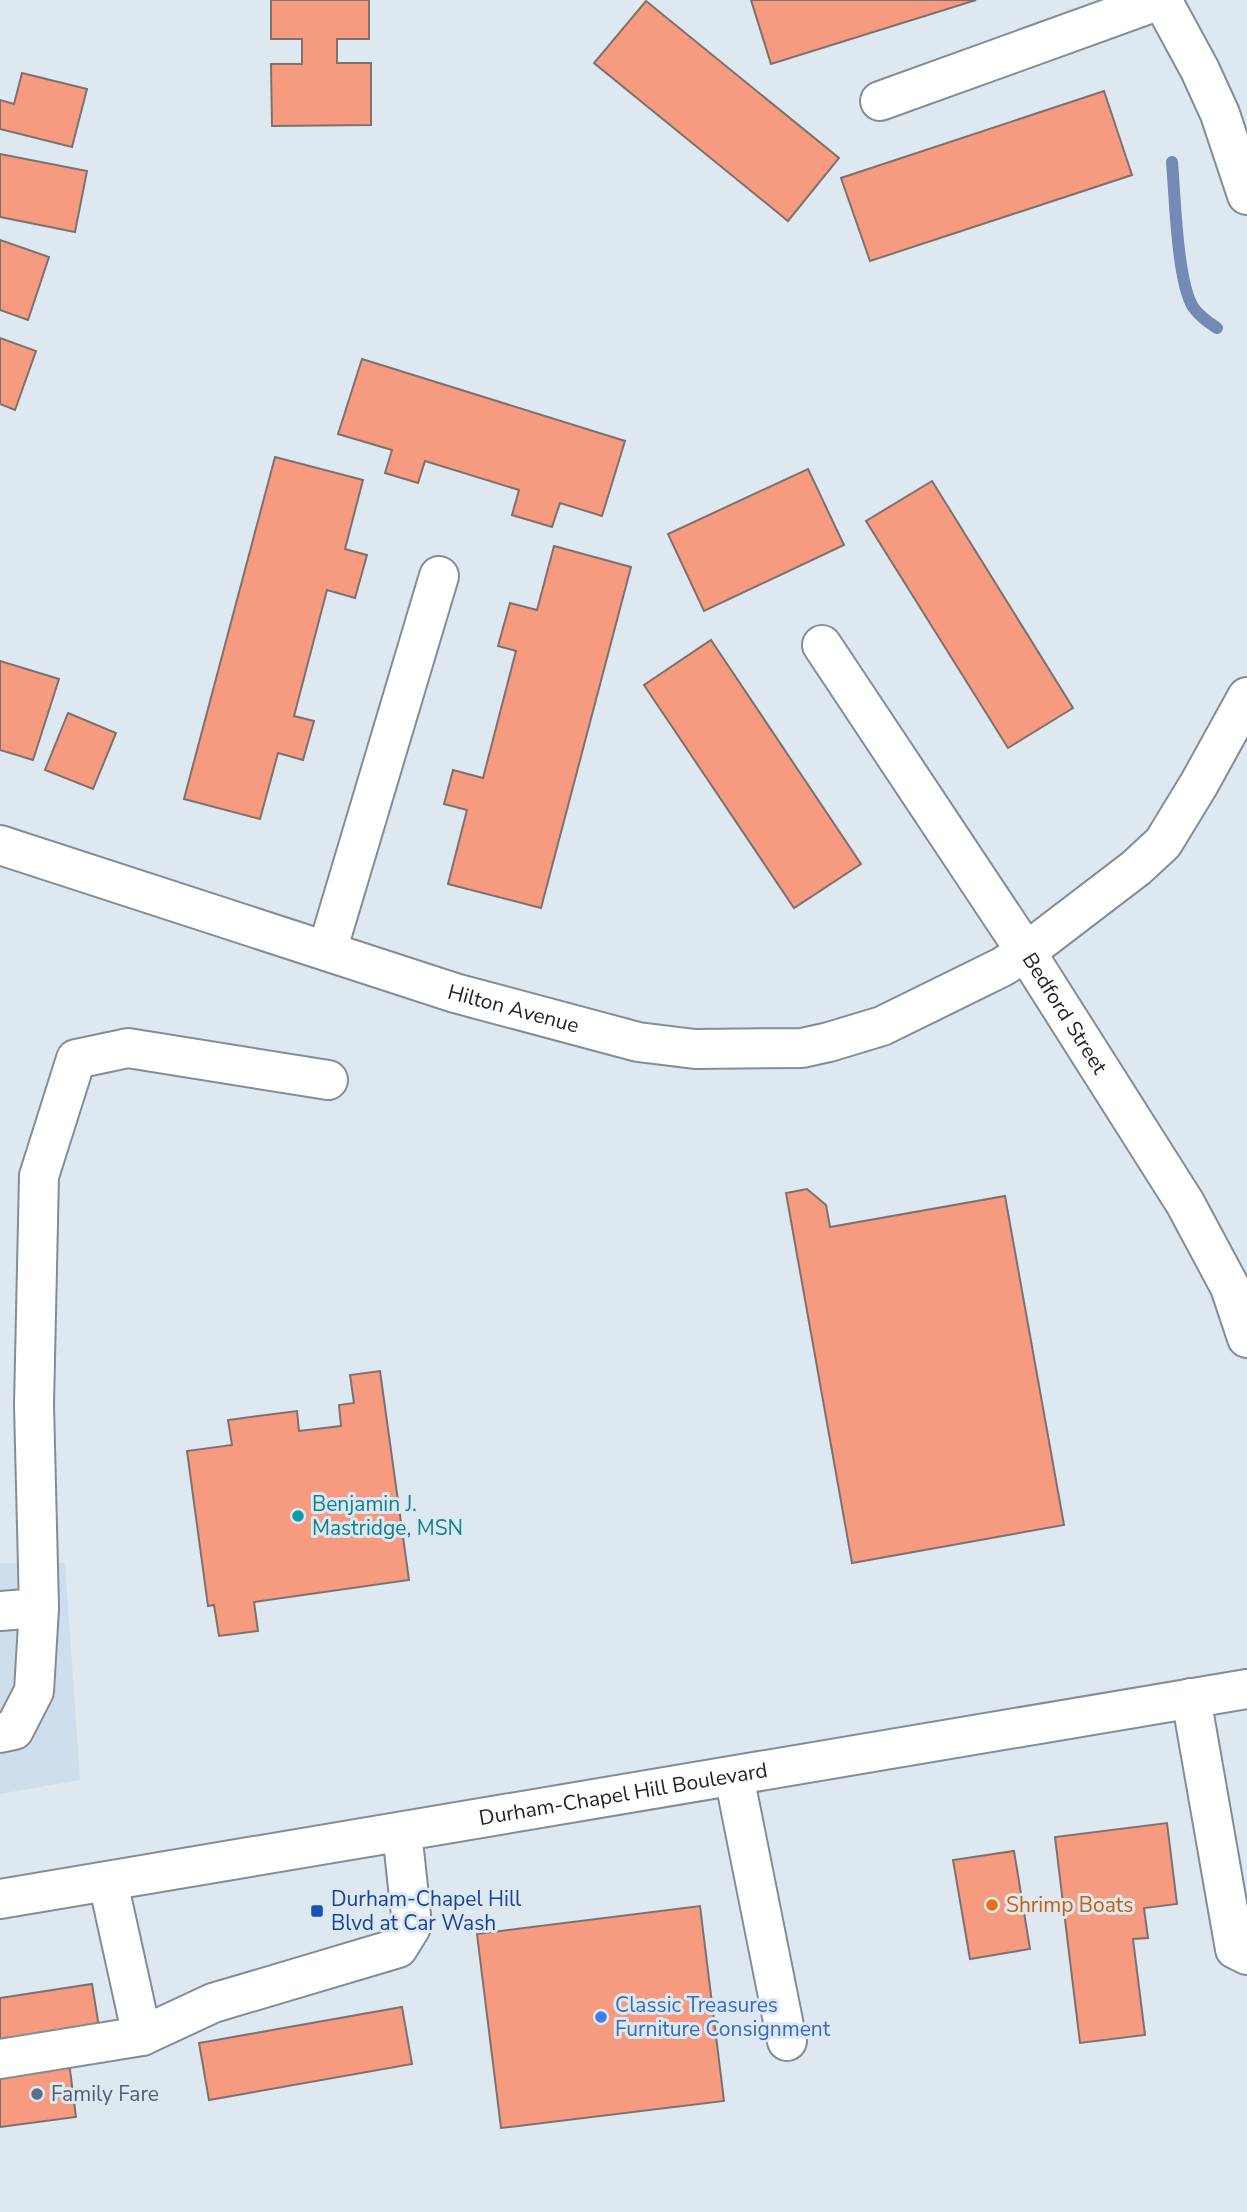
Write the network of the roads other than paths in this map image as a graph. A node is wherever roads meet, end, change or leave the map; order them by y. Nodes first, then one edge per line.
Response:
1 (1161, 0) edge
2 (880, 101) dead end
3 (1247, 195) edge
4 (439, 576) dead end
5 (822, 645) dead end
6 (1247, 697) edge
7 (0, 845) edge
8 (327, 951) junction
9 (1026, 952) junction
10 (328, 1080) dead end
11 (1247, 1338) edge
12 (39, 1608) junction
13 (0, 1611) edge
14 (1247, 1689) edge
15 (1191, 1698) junction
16 (0, 1733) edge
17 (734, 1776) junction
18 (402, 1832) junction
19 (108, 1882) junction
20 (0, 1899) edge
21 (1247, 1955) edge
22 (142, 2036) junction
23 (788, 2041) dead end
24 (0, 2059) edge

1 - 2 street
1 - 3 street
4 - 8 street
5 - 9 street
6 - 9 street, Bedford Street
7 - 8 street, Hilton Avenue
8 - 9 street, Hilton Avenue
9 - 11 street, Bedford Street
10 - 12 street
12 - 13 street
12 - 16 street
14 - 15 street, Durham-Chapel Hill Boulevard
15 - 17 street, Durham-Chapel Hill Boulevard
15 - 21 street
17 - 18 street, Durham-Chapel Hill Boulevard
17 - 23 street
18 - 19 street, Durham-Chapel Hill Boulevard
18 - 22 street
19 - 20 street, Durham-Chapel Hill Boulevard
19 - 22 street
22 - 24 street

